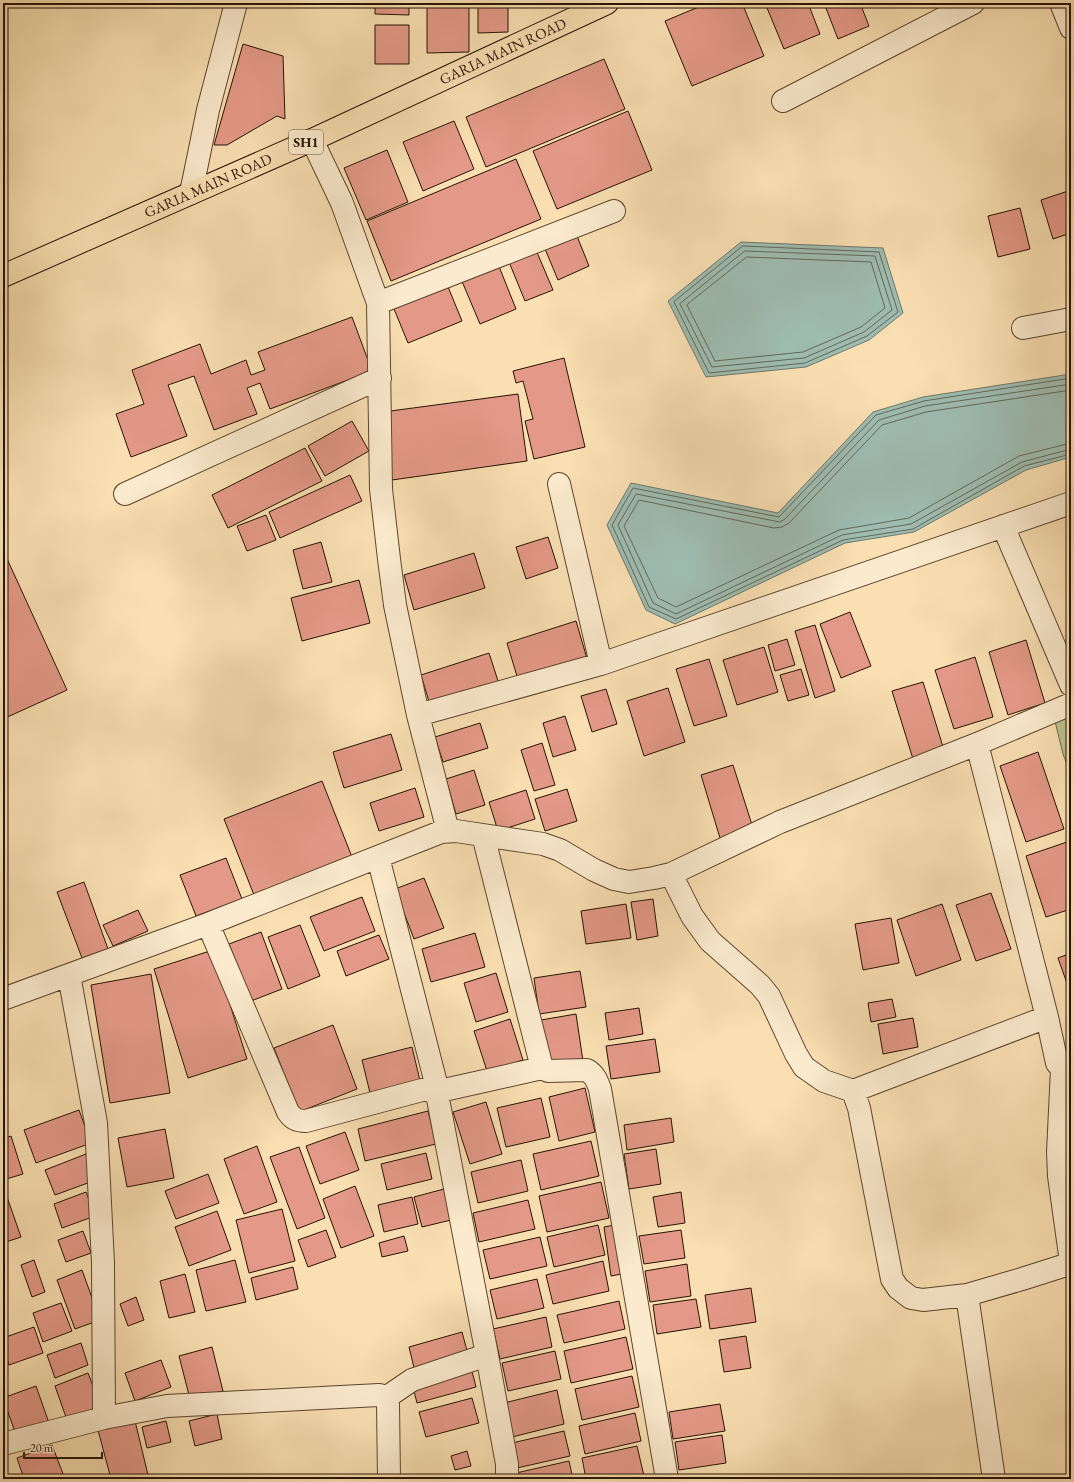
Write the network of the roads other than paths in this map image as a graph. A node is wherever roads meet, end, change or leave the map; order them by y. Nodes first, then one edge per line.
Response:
1 (236, 3) edge
2 (607, 3) edge
3 (973, 3) edge
4 (1060, 3) edge
5 (1071, 28) edge
6 (783, 101) dead end
7 (312, 140) junction
8 (191, 193) junction
9 (614, 211) dead end
10 (3, 276) edge
11 (378, 303) junction
12 (1071, 319) edge
13 (1023, 328) dead end
14 (380, 378) junction
15 (559, 484) dead end
16 (125, 494) dead end
17 (1071, 503) edge
18 (1003, 526) junction
19 (601, 664) junction
20 (1071, 685) edge
21 (1071, 704) edge
22 (418, 715) junction
23 (978, 744) junction
24 (448, 831) junction
25 (483, 835) junction
26 (378, 857) junction
27 (671, 874) junction
28 (208, 924) junction
29 (70, 975) junction
30 (3, 999) edge
31 (1047, 1017) junction
32 (542, 1068) junction
33 (1066, 1070) edge
34 (437, 1091) junction
35 (853, 1091) junction
36 (1070, 1261) edge
37 (967, 1295) junction
38 (487, 1355) junction
39 (387, 1397) junction
40 (104, 1418) junction
41 (3, 1444) edge
42 (389, 1479) edge
43 (507, 1479) edge
44 (667, 1479) edge
45 (994, 1479) edge

1 - 8 street
2 - 7 main road, GARIA MAIN ROAD / SH1
3 - 6 street
4 - 5 street
7 - 8 main road, GARIA MAIN ROAD / SH1
7 - 11 street
8 - 10 main road, GARIA MAIN ROAD / SH1
9 - 11 street
11 - 14 street
12 - 13 street
14 - 16 street
14 - 22 street
15 - 19 street
17 - 18 street
18 - 19 street
18 - 20 street
19 - 22 street
21 - 23 street
22 - 24 street
23 - 27 street
23 - 31 street
24 - 25 street
24 - 26 street
25 - 27 street
25 - 32 street
26 - 28 street
26 - 34 street
27 - 35 street
28 - 29 street
28 - 34 street
29 - 30 street
29 - 40 street
31 - 33 street
31 - 35 street
32 - 34 street
32 - 44 street
33 - 36 street
34 - 38 street
35 - 37 street
36 - 37 street
37 - 45 street
38 - 39 street
38 - 43 street
39 - 40 street
39 - 42 street
40 - 41 street

